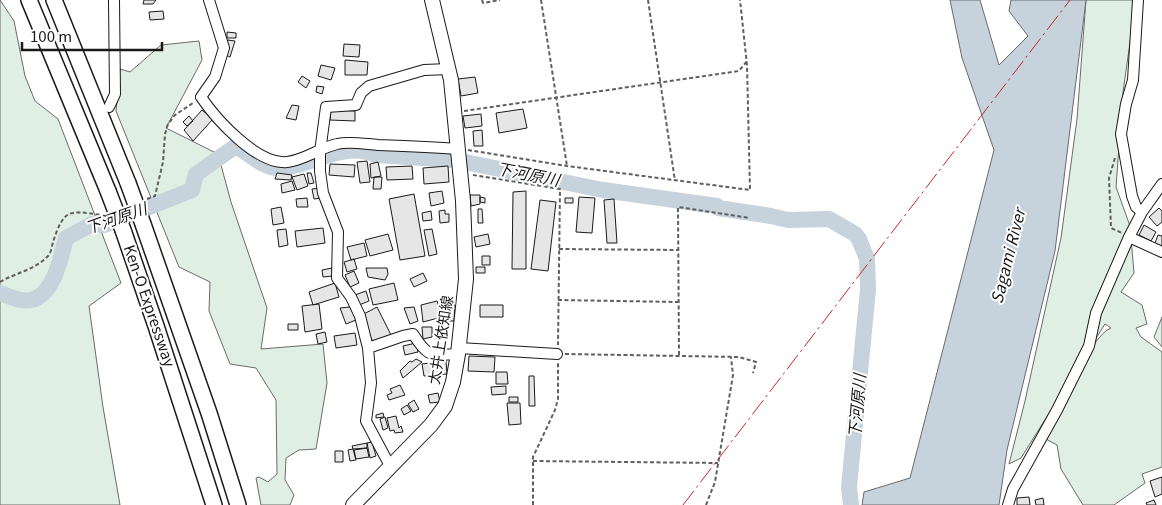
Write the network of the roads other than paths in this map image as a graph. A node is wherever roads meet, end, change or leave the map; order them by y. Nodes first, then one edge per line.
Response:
1 (29, 0) edge
2 (54, 0) edge
3 (114, 0) edge
4 (209, 0) edge
5 (432, 0) edge
6 (1138, 0) edge
7 (449, 69) junction
8 (109, 107) dead end
9 (458, 150) junction
10 (320, 152) junction
11 (1162, 184) edge
12 (1142, 212) junction
13 (1129, 237) junction
14 (1162, 252) edge
15 (368, 348) junction
16 (459, 351) junction
17 (558, 354) road end
18 (390, 466) junction
19 (214, 505) edge
20 (238, 505) edge
21 (353, 505) edge
22 (1008, 505) edge

1 - 19 highway, Ken-O Expressway, bridge
2 - 20 highway, Ken-O Expressway, bridge
3 - 8 street
4 - 10 street
5 - 7 main road
6 - 12 street
7 - 9 main road
7 - 10 street
9 - 10 street
9 - 16 main road, 太井上依知線
10 - 15 street
11 - 12 street
12 - 13 street
13 - 14 street
13 - 22 street
15 - 16 street
15 - 18 street
16 - 17 street
16 - 18 main road, 太井上依知線
18 - 21 main road, 太井上依知線

